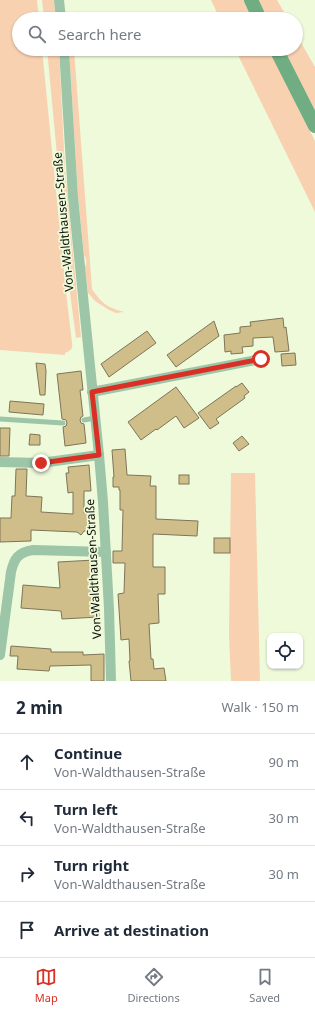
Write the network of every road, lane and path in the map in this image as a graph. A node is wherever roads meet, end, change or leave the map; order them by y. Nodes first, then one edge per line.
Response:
1 (59, 0) edge
2 (251, 0) edge
3 (60, 12) edge
4 (257, 12) edge
5 (64, 56) edge
6 (280, 56) edge
7 (315, 126) edge
8 (261, 359) dead end
9 (92, 392) junction
10 (95, 418) junction
11 (0, 419) edge
12 (84, 420) dead end
13 (63, 423) dead end
14 (99, 455) junction
15 (0, 462) edge
16 (106, 552) junction
17 (0, 655) edge
18 (111, 681) edge

1 - 3 street
2 - 4 main road
5 - 9 street, Von-Waldthausen-Straße
6 - 7 main road
8 - 9 street
9 - 10 street, Von-Waldthausen-Straße
10 - 12 lane
10 - 14 street, Von-Waldthausen-Straße
11 - 13 lane
14 - 15 street
14 - 16 street, Von-Waldthausen-Straße
16 - 17 street
16 - 18 street, Von-Waldthausen-Straße

